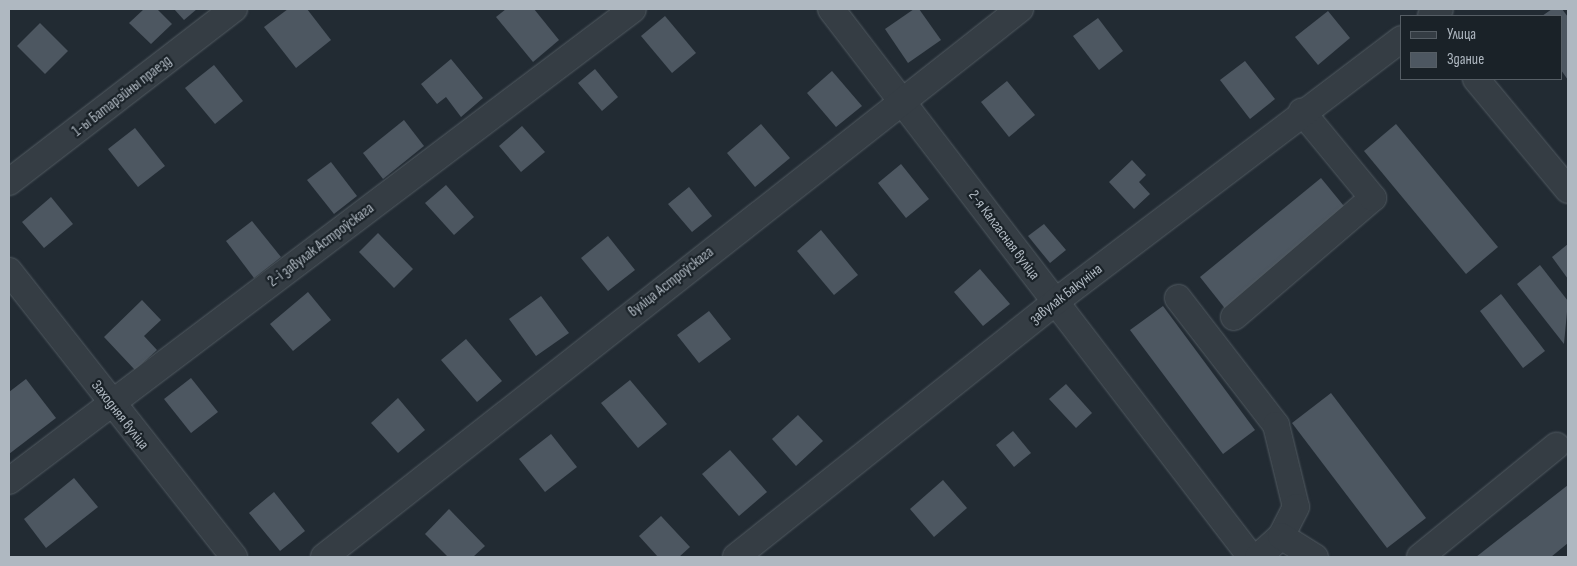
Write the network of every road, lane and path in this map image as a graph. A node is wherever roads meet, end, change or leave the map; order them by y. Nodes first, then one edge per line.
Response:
1 (234, 9) edge
2 (633, 9) edge
3 (831, 9) edge
4 (1020, 9) edge
5 (1400, 41) edge
6 (1477, 80) edge
7 (901, 100) junction
8 (1302, 112) junction
9 (9, 182) edge
10 (1568, 190) edge
11 (9, 272) edge
12 (1178, 298) dead end
13 (1055, 302) junction
14 (1234, 317) dead end
15 (110, 404) junction
16 (1556, 446) dead end
17 (9, 481) edge
18 (1282, 536) junction
19 (234, 557) edge
20 (324, 557) edge
21 (736, 557) edge
22 (1251, 557) edge
23 (1258, 557) edge
24 (1315, 557) edge
25 (1420, 557) edge

1 - 9 street, 1-ы Батарэйны праезд
2 - 15 street, 2-і завулак Астроўскага
3 - 7 street, 2-я Калгасная вуліца
4 - 7 street, вуліца Астроўскага
5 - 8 street, завулак Бакуніна
6 - 10 street
7 - 13 street, 2-я Калгасная вуліца
7 - 20 street, вуліца Астроўскага
8 - 13 street, завулак Бакуніна
8 - 14 street
11 - 15 street, Заходняя вуліца
12 - 18 street
13 - 21 street, завулак Бакуніна
13 - 22 street, 2-я Калгасная вуліца
15 - 17 street, 2-і завулак Астроўскага
15 - 19 street, Заходняя вуліца
16 - 25 street
18 - 23 street
18 - 24 street

